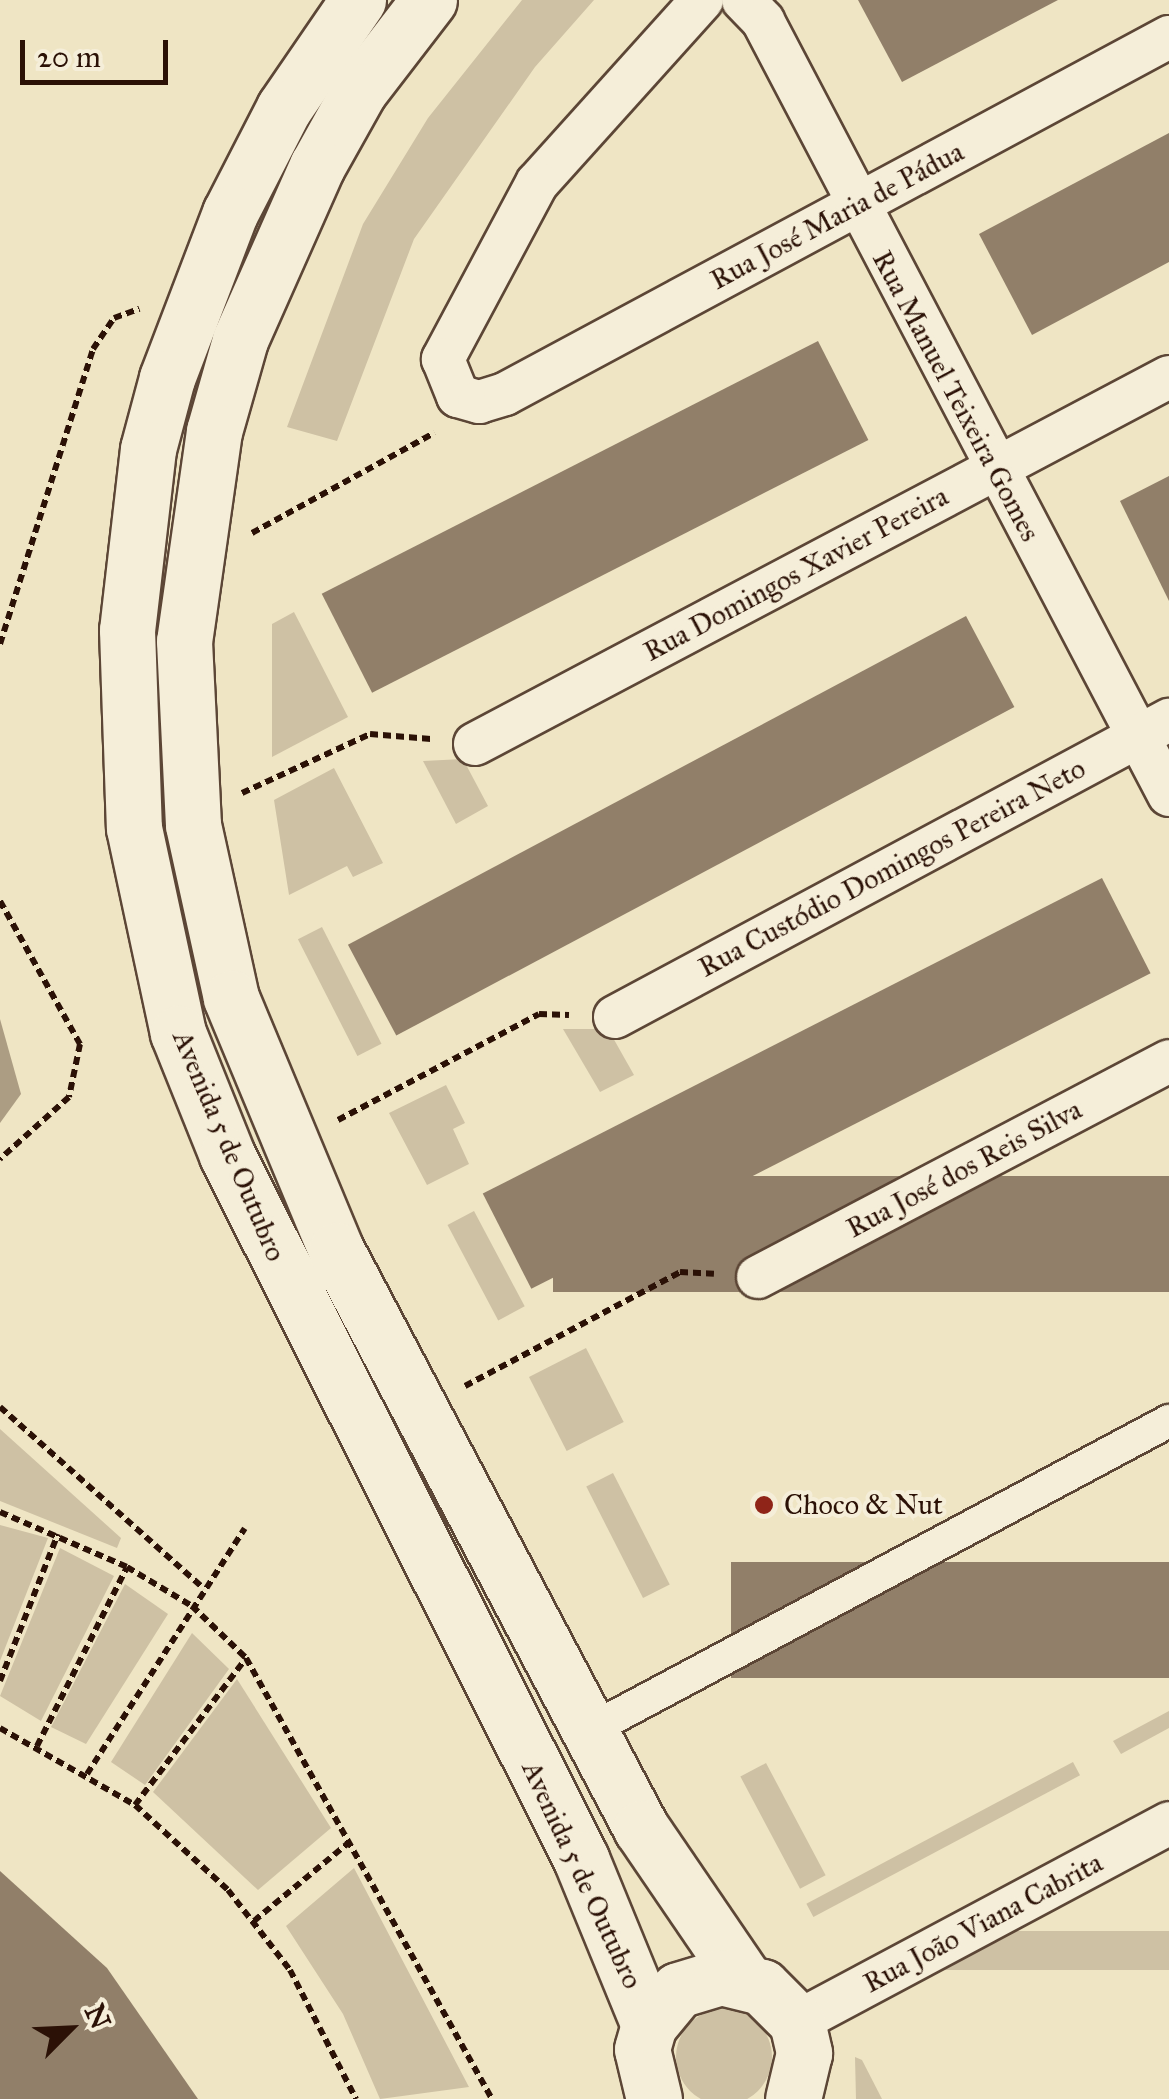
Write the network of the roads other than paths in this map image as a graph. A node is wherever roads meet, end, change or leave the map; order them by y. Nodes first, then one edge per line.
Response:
1 (358, 0) edge
2 (429, 0) edge
3 (702, 0) edge
4 (743, 0) edge
5 (1169, 37) edge
6 (856, 206) junction
7 (1169, 377) edge
8 (994, 468) junction
9 (1153, 728) edge
10 (476, 744) road end
11 (1169, 794) edge
12 (615, 1017) road end
13 (1169, 1061) edge
14 (758, 1277) road end
15 (1169, 1421) edge
16 (588, 1731) junction
17 (1169, 1823) edge
18 (744, 1979) junction
19 (796, 2022) junction
20 (649, 2025) junction
21 (802, 2092) edge
22 (654, 2099) edge

1 - 20 main road, Avenida 5 de Outubro
2 - 16 main road, Avenida 5 de Outubro
3 - 6 street, Rua José Maria de Pádua
4 - 6 street, Rua Manuel Teixeira Gomes
5 - 6 street, Rua José Maria de Pádua
6 - 8 street, Rua Manuel Teixeira Gomes
7 - 8 street, Rua Domingos Xavier Pereira
8 - 9 street, Rua Manuel Teixeira Gomes
8 - 10 street, Rua Domingos Xavier Pereira
9 - 11 street, Rua Manuel Teixeira Gomes
9 - 12 street, Rua Custódio Domingos Pereira Neto
13 - 14 street, Rua José dos Reis Silva
15 - 16 street
16 - 18 main road, Avenida 5 de Outubro
17 - 19 street, Rua João Viana Cabrita
18 - 19 main road, Avenida 5 de Outubro
18 - 20 main road
19 - 21 main road
20 - 22 main road

